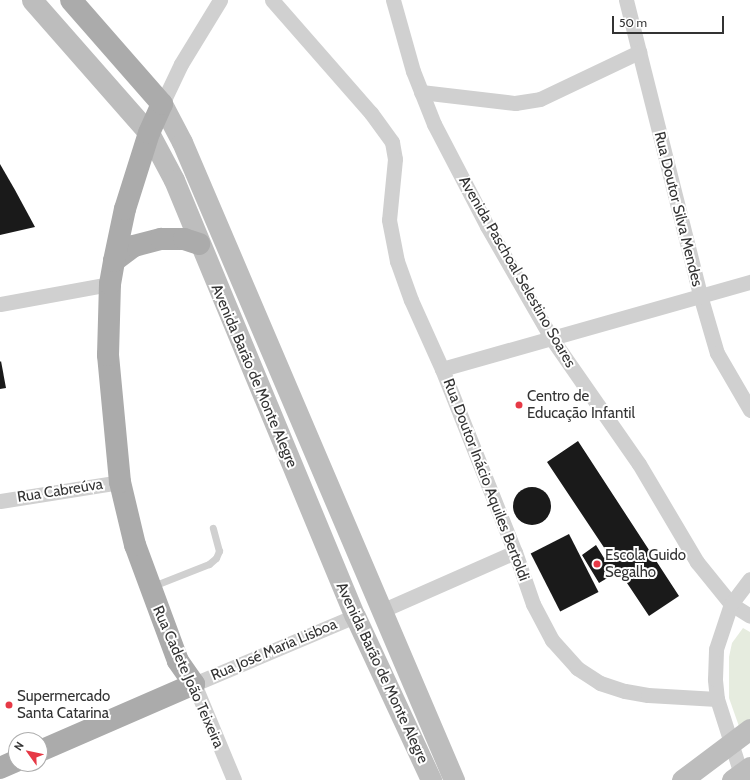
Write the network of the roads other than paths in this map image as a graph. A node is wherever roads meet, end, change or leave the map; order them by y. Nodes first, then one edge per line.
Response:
1 (32, 0) edge
2 (71, 0) edge
3 (220, 0) edge
4 (272, 0) edge
5 (393, 0) edge
6 (626, 0) edge
7 (639, 52) junction
8 (421, 92) junction
9 (162, 104) junction
10 (149, 133) junction
11 (199, 244) junction
12 (114, 261) junction
13 (750, 282) edge
14 (110, 284) junction
15 (700, 295) junction
16 (0, 304) edge
17 (552, 339) junction
18 (442, 369) junction
19 (750, 410) edge
20 (120, 482) junction
21 (0, 501) edge
22 (213, 528) dead end
23 (515, 552) junction
24 (750, 579) edge
25 (149, 587) junction
26 (731, 604) junction
27 (381, 612) junction
28 (355, 616) junction
29 (750, 616) edge
30 (194, 684) junction
31 (717, 699) junction
32 (750, 729) edge
33 (732, 742) junction
34 (48, 747) edge
35 (743, 775) edge
36 (234, 780) edge
37 (432, 780) edge
38 (454, 780) edge
39 (682, 780) edge

1 - 10 main road, Avenida Barão de Monte Alegre
2 - 9 main road, Avenida Barão de Monte Alegre
3 - 9 street, Rua Cadete João Teixeira
4 - 18 street, Rua Doutor Inácio Aquiles Bertoldi
5 - 8 street, Avenida Paschoal Selestino Soares
6 - 7 street, Rua Doutor Silva Mendes
7 - 8 street
7 - 15 street, Rua Doutor Silva Mendes
8 - 17 street, Avenida Paschoal Selestino Soares
9 - 10 main road, Rua Cadete João Teixeira
9 - 27 main road, Avenida Barão de Monte Alegre
10 - 11 main road, Avenida Barão de Monte Alegre
10 - 12 main road, Rua Cadete João Teixeira
11 - 12 main road
11 - 28 main road, Avenida Barão de Monte Alegre
12 - 14 main road, Rua Cadete João Teixeira
13 - 15 street
14 - 16 street
14 - 20 main road, Rua Cadete João Teixeira
15 - 17 street
15 - 19 street, Rua Doutor Silva Mendes
17 - 18 street
17 - 26 street, Avenida Paschoal Selestino Soares
18 - 23 street, Rua Doutor Inácio Aquiles Bertoldi
20 - 21 street, Rua Cabreúva
20 - 25 main road, Rua Cadete João Teixeira
22 - 25 lane
23 - 27 street
23 - 31 street, Rua Doutor Inácio Aquiles Bertoldi
24 - 26 street
25 - 30 main road, Rua Cadete João Teixeira
26 - 29 street, Avenida Paschoal Selestino Soares
26 - 31 street
27 - 38 main road, Avenida Barão de Monte Alegre
28 - 30 street, Rua José Maria Lisboa
28 - 37 main road, Avenida Barão de Monte Alegre
30 - 34 main road, Rua José Maria Lisboa
30 - 36 street, Rua Cadete João Teixeira
31 - 33 street
32 - 33 main road
33 - 35 street
33 - 39 main road

